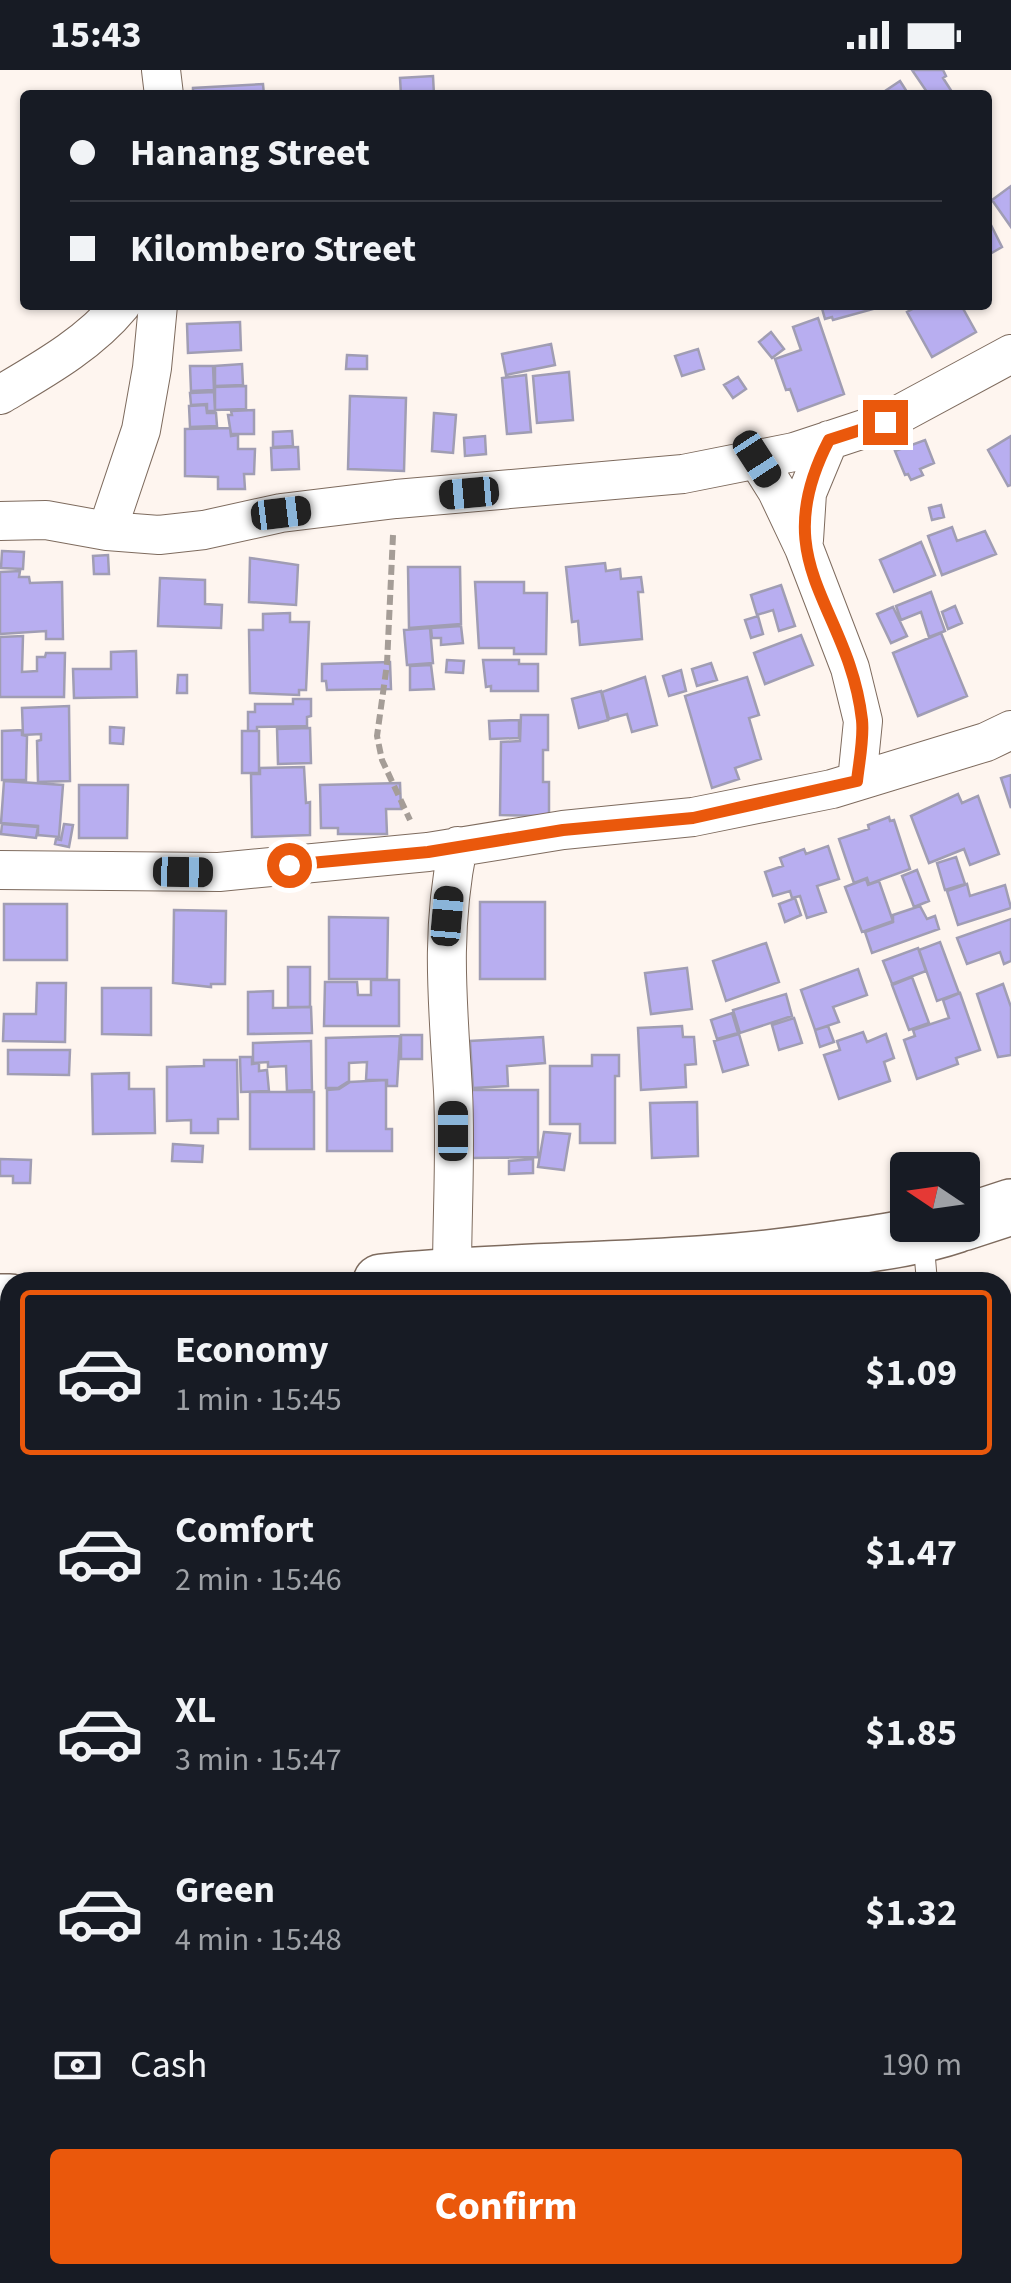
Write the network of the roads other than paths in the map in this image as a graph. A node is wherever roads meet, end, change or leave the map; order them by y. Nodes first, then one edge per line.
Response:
1 (116, 310) edge
2 (158, 310) edge
3 (1011, 354) edge
4 (0, 395) edge
5 (829, 440) junction
6 (757, 459) junction
7 (0, 520) edge
8 (107, 531) junction
9 (804, 548) junction
10 (1011, 730) edge
11 (857, 781) junction
12 (443, 849) junction
13 (0, 870) edge
14 (1011, 1207) edge
15 (980, 1222) edge
16 (933, 1242) edge
17 (452, 1272) edge
18 (515, 1272) edge

1 - 4 street
2 - 8 street
3 - 5 street
5 - 6 street
5 - 9 street
6 - 8 street
6 - 9 street
7 - 8 street
9 - 11 street
10 - 11 street
11 - 12 street
12 - 13 street
12 - 17 street
14 - 15 main road
16 - 18 main road

